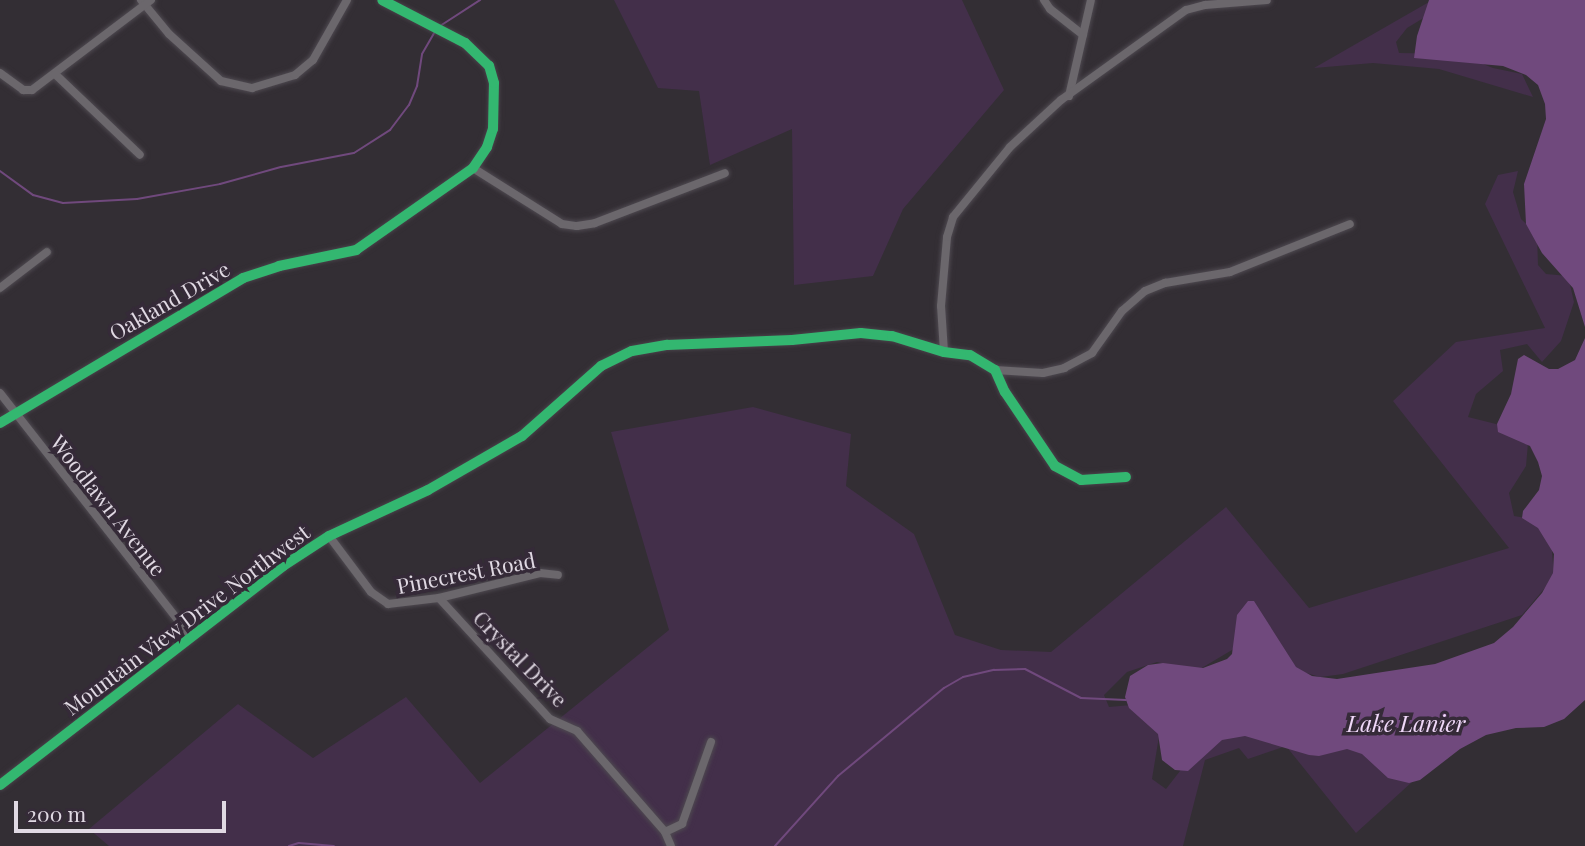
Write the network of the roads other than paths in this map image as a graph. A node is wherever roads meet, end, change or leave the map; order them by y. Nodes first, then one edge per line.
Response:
1 (347, 0) edge
2 (382, 0) edge
3 (1044, 0) edge
4 (1091, 0) edge
5 (1267, 0) edge
6 (146, 2) edge
7 (1083, 35) junction
8 (0, 73) edge
9 (55, 74) junction
10 (1069, 96) junction
11 (140, 155) dead end
12 (473, 168) junction
13 (725, 173) dead end
14 (1350, 224) dead end
15 (47, 251) dead end
16 (0, 288) edge
17 (944, 352) junction
18 (995, 370) junction
19 (0, 393) edge
20 (15, 414) junction
21 (0, 423) edge
22 (1126, 477) dead end
23 (329, 536) junction
24 (558, 575) dead end
25 (439, 598) junction
26 (191, 638) junction
27 (711, 742) dead end
28 (0, 785) edge
29 (665, 832) junction
30 (671, 846) edge

1 - 6 street
2 - 12 street
3 - 7 street
4 - 7 street
5 - 10 street
6 - 9 street
7 - 10 street
8 - 9 street
9 - 11 street
10 - 17 street
12 - 13 street
12 - 20 street, Oakland Drive
14 - 18 street
15 - 16 street
17 - 18 street, Mountain View Drive Northwest
17 - 23 street, Mountain View Drive Northwest
18 - 22 street
19 - 20 street, Woodlawn Avenue
20 - 21 street, Oakland Drive
20 - 26 street, Woodlawn Avenue
23 - 25 street, Pinecrest Road
23 - 26 street, Mountain View Drive Northwest
24 - 25 street, Pinecrest Road
25 - 29 street, Crystal Drive
26 - 28 street, Mountain View Drive Northwest
27 - 29 street
29 - 30 street, Crystal Drive

